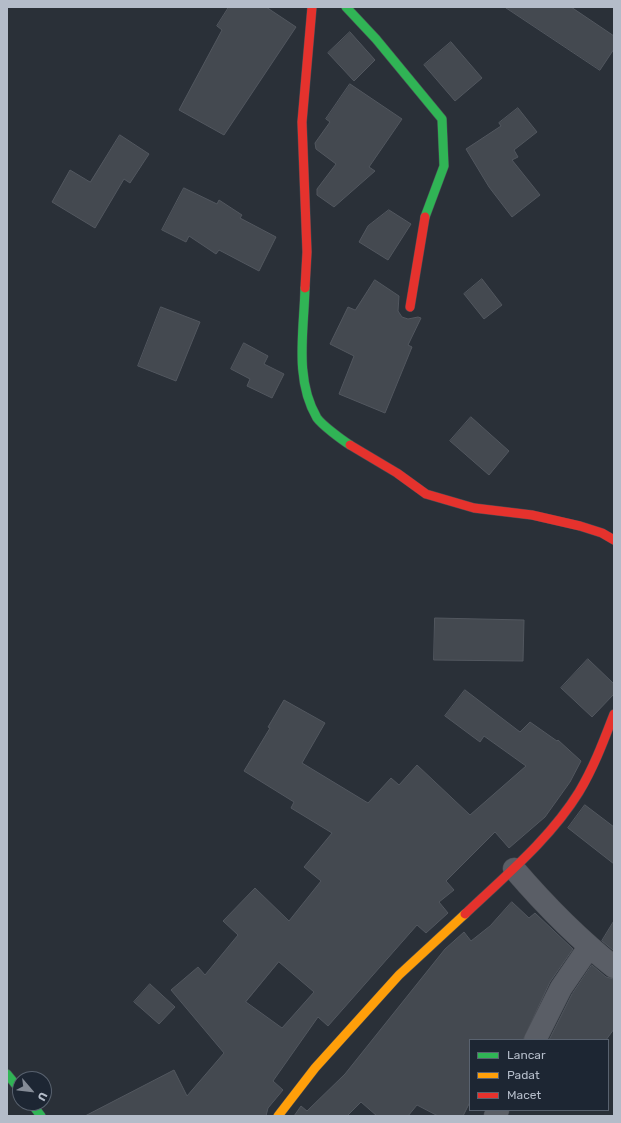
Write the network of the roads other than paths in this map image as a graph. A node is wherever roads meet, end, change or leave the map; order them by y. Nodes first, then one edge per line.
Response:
1 (312, 7) edge
2 (346, 7) edge
3 (410, 308) dead end
4 (614, 540) edge
5 (614, 714) edge
6 (514, 869) junction
7 (589, 947) junction
8 (614, 967) edge
9 (536, 1039) edge
10 (278, 1116) edge

1 - 4 street
2 - 3 street
5 - 6 street
6 - 7 street
6 - 10 street
7 - 8 street
7 - 9 street

